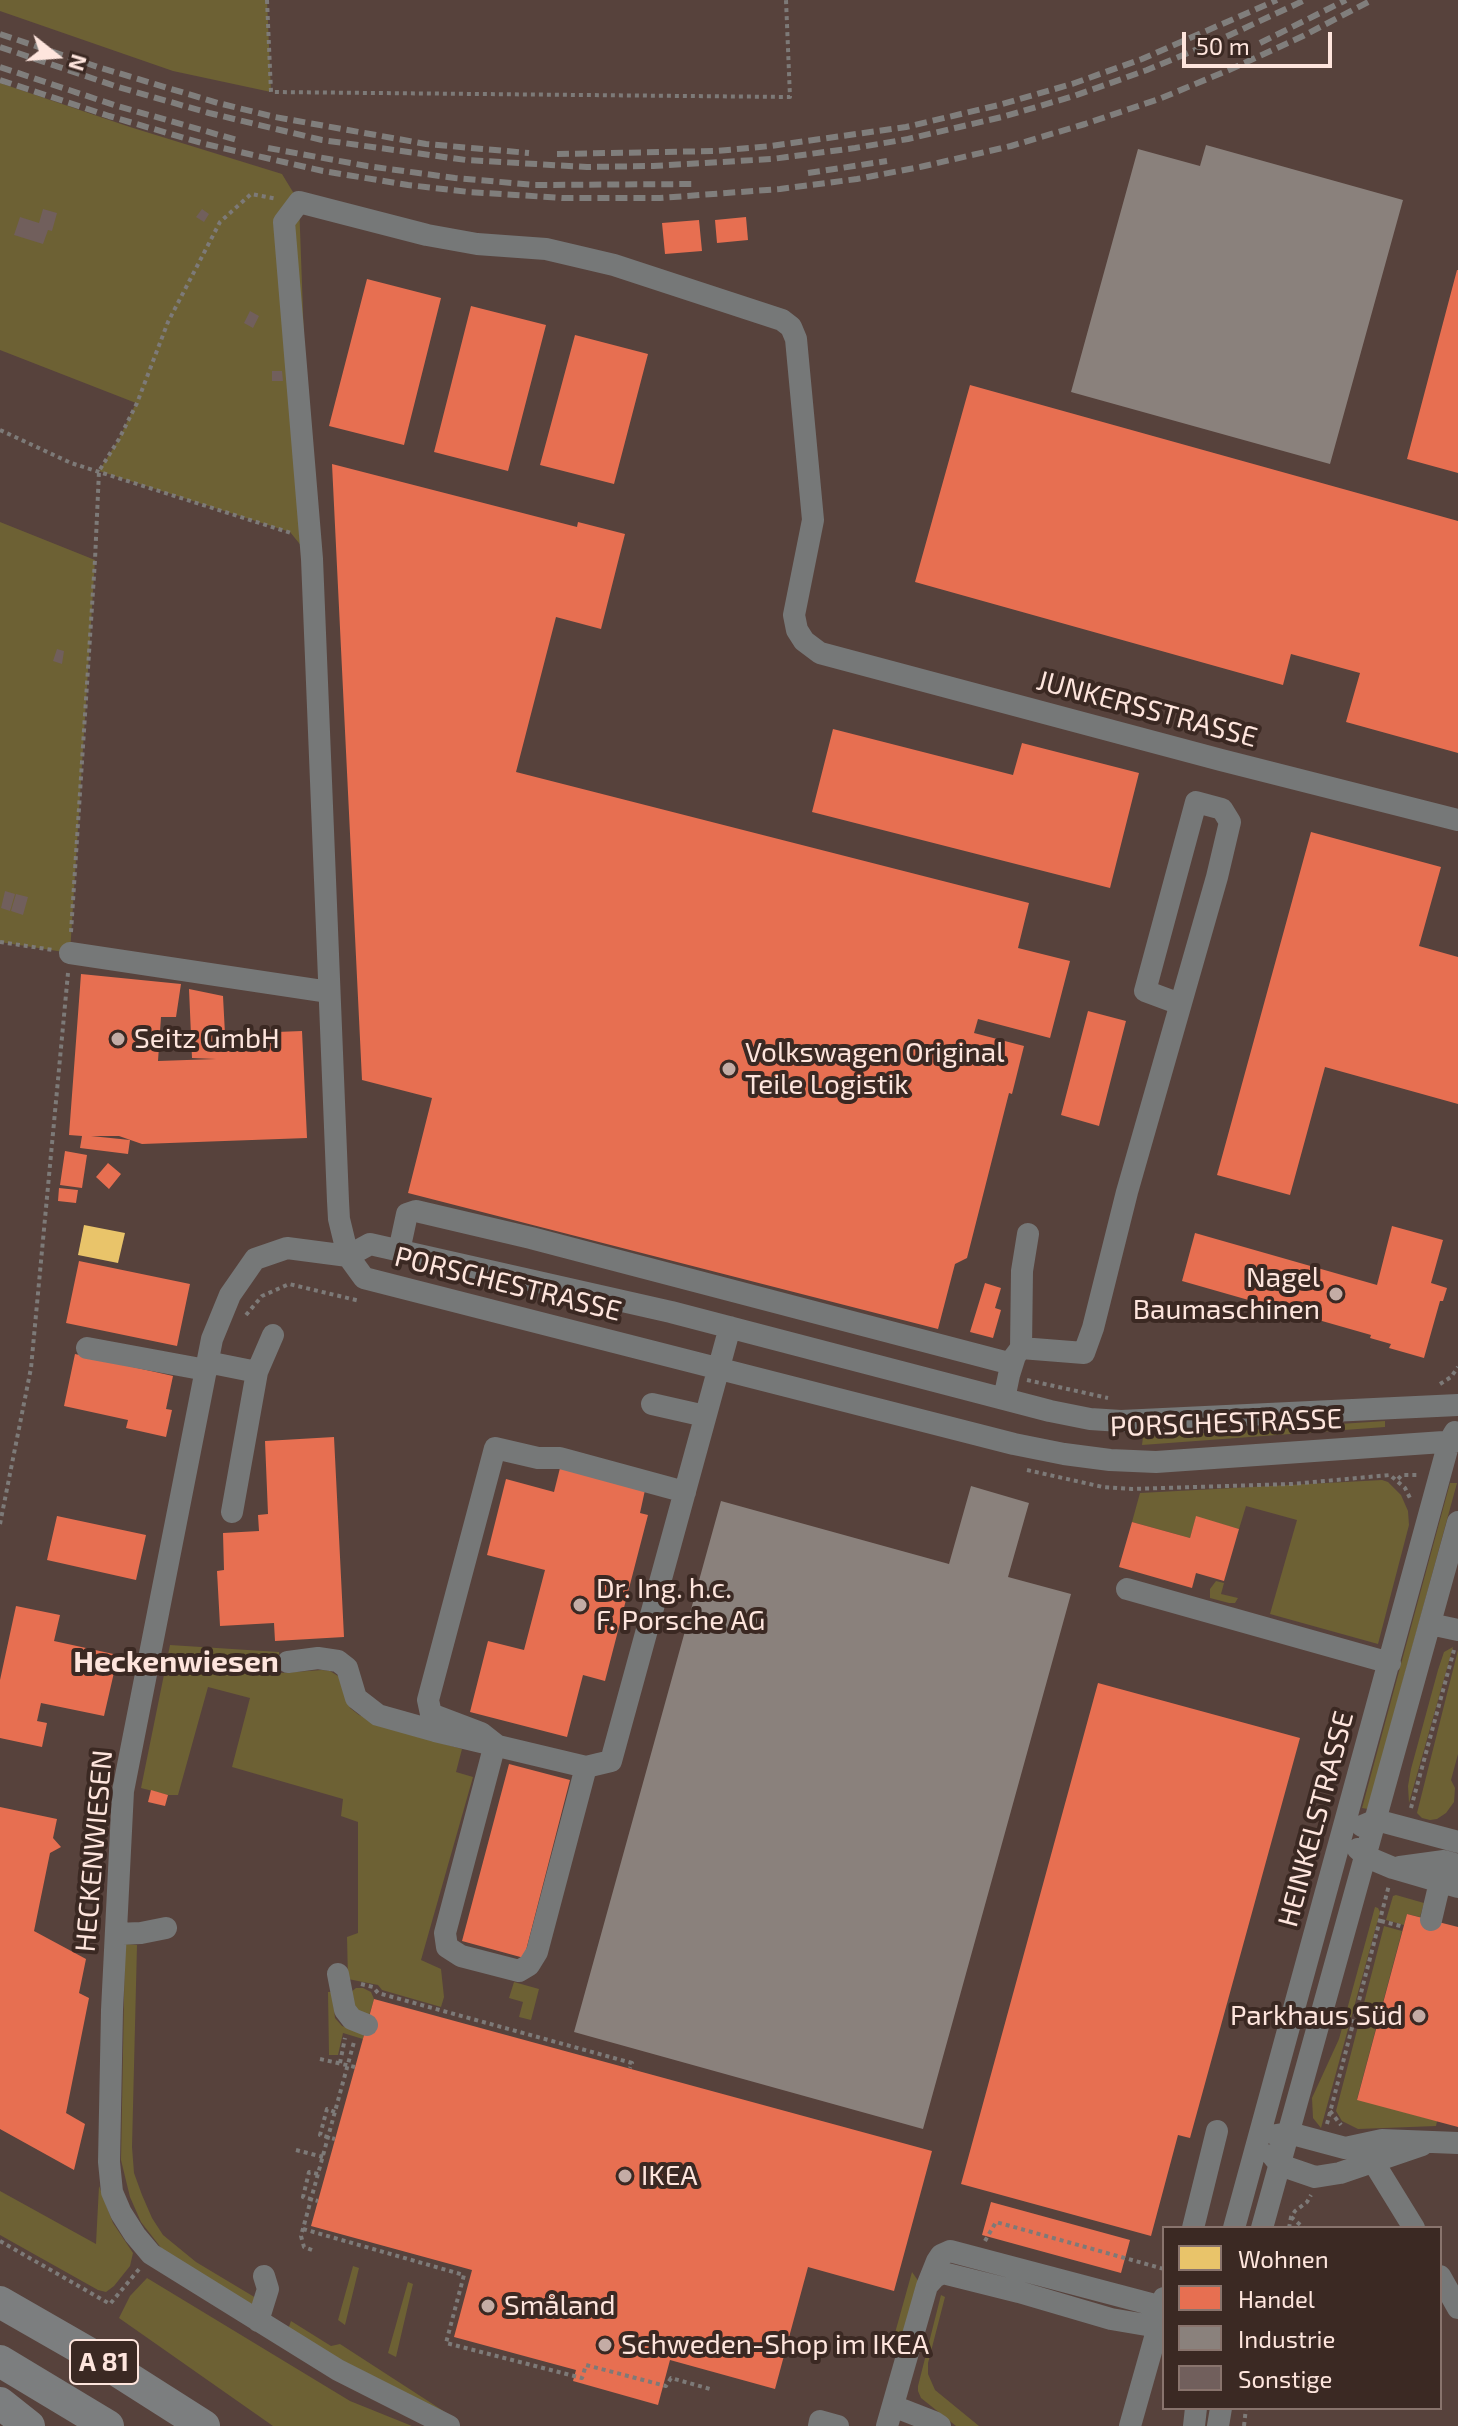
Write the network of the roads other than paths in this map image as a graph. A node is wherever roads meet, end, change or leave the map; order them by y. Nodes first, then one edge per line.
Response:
1 (1458, 820) edge
2 (70, 953) road end
3 (329, 992) junction
4 (1180, 1004) junction
5 (1028, 1234) dead end
6 (399, 1251) junction
7 (348, 1256) junction
8 (730, 1327) junction
9 (273, 1335) dead end
10 (87, 1348) dead end
11 (1017, 1356) junction
12 (207, 1366) junction
13 (718, 1369) junction
14 (257, 1372) junction
15 (1004, 1399) junction
16 (652, 1404) dead end
17 (1458, 1405) edge
18 (705, 1416) junction
19 (1455, 1437) edge
20 (685, 1492) junction
21 (232, 1512) dead end
22 (1458, 1522) edge
23 (1127, 1589) dead end
24 (1430, 1624) junction
25 (1457, 1637) edge
26 (288, 1662) dead end
27 (1390, 1663) junction
28 (495, 1744) junction
29 (586, 1767) junction
30 (1376, 1820) junction
31 (1409, 1829) junction
32 (1343, 1834) junction
33 (1458, 1842) edge
34 (1367, 1857) junction
35 (1450, 1874) edge
36 (1431, 1920) dead end
37 (166, 1928) dead end
38 (116, 1934) junction
39 (338, 1974) dead end
40 (367, 2025) dead end
41 (1217, 2131) dead end
42 (1289, 2133) junction
43 (1259, 2138) junction
44 (1432, 2141) junction
45 (1458, 2143) edge
46 (1374, 2163) junction
47 (1280, 2165) junction
48 (1193, 2226) edge
49 (1235, 2226) edge
50 (1263, 2226) edge
51 (1413, 2226) edge
52 (264, 2276) dead end
53 (1442, 2280) edge
54 (0, 2302) edge
55 (1458, 2308) edge
56 (1161, 2310) edge
57 (258, 2321) junction
58 (0, 2361) edge
59 (0, 2403) edge
60 (890, 2416) edge
61 (451, 2424) edge
62 (29, 2426) edge
63 (108, 2426) edge
64 (204, 2426) edge
65 (940, 2426) edge
66 (1130, 2426) edge

1 - 3 street, JUNKERSSTRASSE
2 - 3 street
3 - 7 street
4 - 4 street
4 - 11 street
5 - 11 street
6 - 7 street, PORSCHESTRASSE
6 - 8 street, PORSCHESTRASSE
6 - 11 street
7 - 12 street, HECKENWIESEN
7 - 13 street, PORSCHESTRASSE
8 - 13 street
8 - 15 street, PORSCHESTRASSE
9 - 14 street
10 - 12 street
11 - 15 street
12 - 14 street
12 - 38 street, HECKENWIESEN
13 - 18 street
13 - 19 street, PORSCHESTRASSE
14 - 21 street
15 - 17 street, PORSCHESTRASSE
16 - 18 street
18 - 20 street
19 - 27 street, HEINKELSTRASSE
20 - 28 street
20 - 29 street
22 - 24 street, HEINKELSTRASSE
23 - 27 street
24 - 25 street
24 - 30 street, HEINKELSTRASSE
26 - 28 street
27 - 32 street, HEINKELSTRASSE
28 - 29 street
28 - 29 street
30 - 31 street
30 - 32 street
30 - 34 street, HEINKELSTRASSE
31 - 33 street
31 - 35 street
32 - 34 street
32 - 43 street, HEINKELSTRASSE
34 - 35 street
34 - 42 street, HEINKELSTRASSE
35 - 36 street
37 - 38 street
38 - 57 street, HECKENWIESEN
39 - 40 street
41 - 48 street
42 - 43 street
42 - 44 street
42 - 47 street, HEINKELSTRASSE
43 - 47 street
43 - 49 street, HEINKELSTRASSE
44 - 45 street
44 - 46 street
46 - 47 street
46 - 51 street
47 - 50 street, HEINKELSTRASSE
52 - 57 street
53 - 55 street
54 - 64 highway, A 81
56 - 60 street
56 - 66 street
57 - 61 street, HECKENWIESEN
58 - 63 highway, A 81
59 - 62 highway
60 - 65 street

